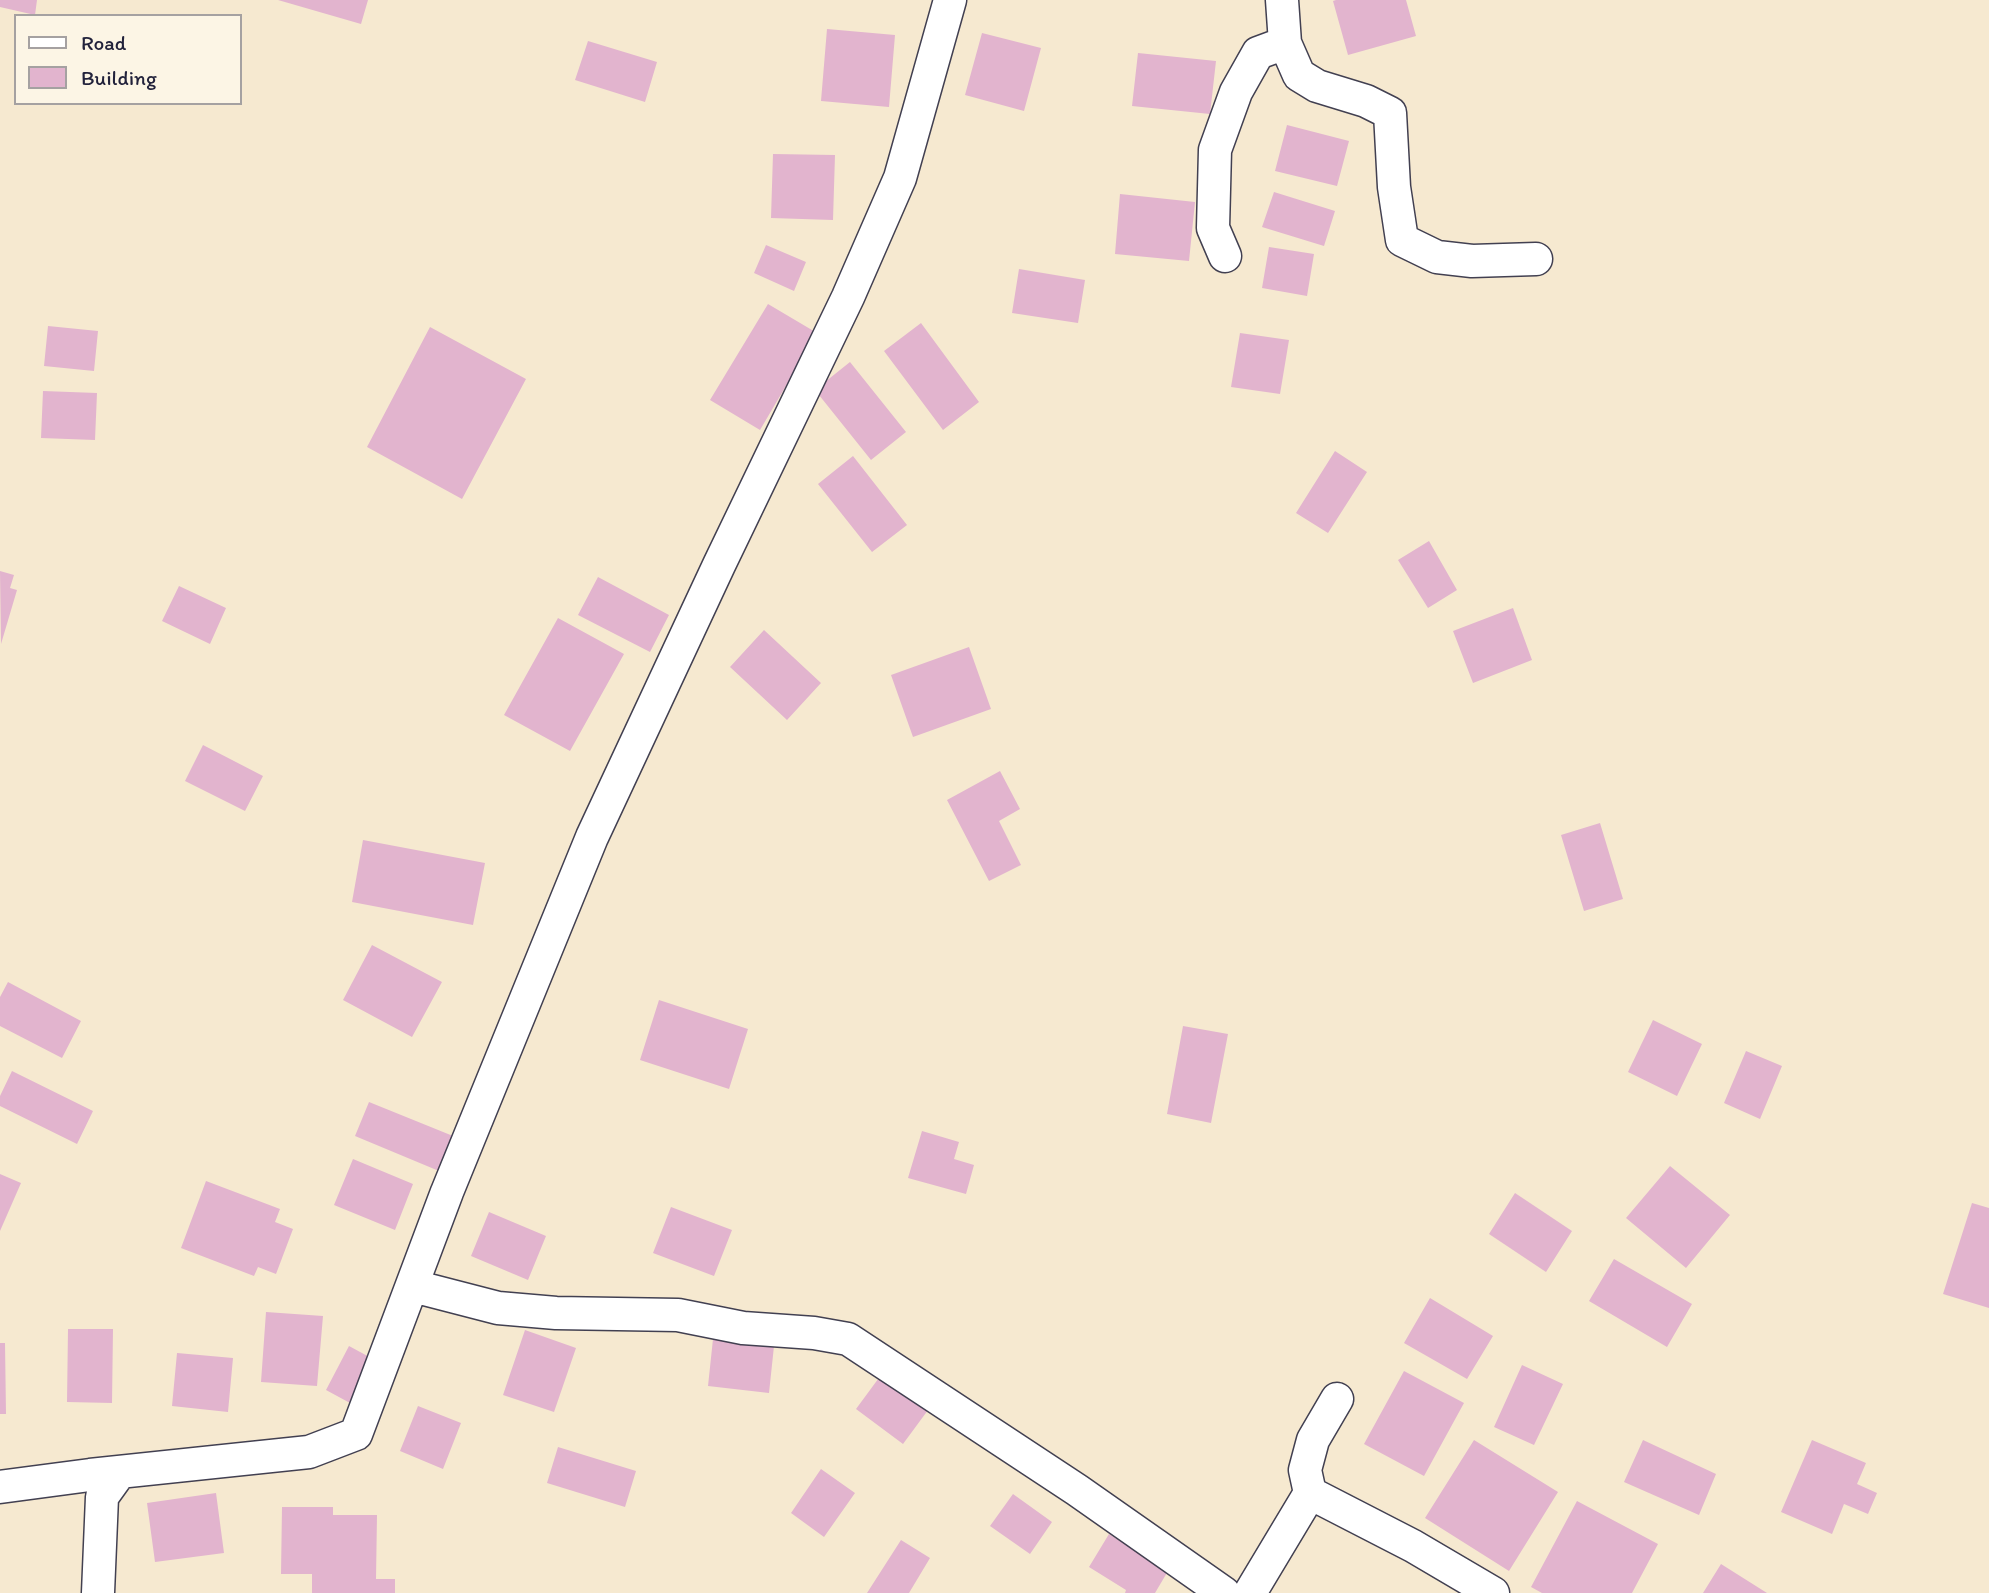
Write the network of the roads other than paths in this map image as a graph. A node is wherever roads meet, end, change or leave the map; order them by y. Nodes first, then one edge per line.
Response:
1 (950, 0) edge
2 (1282, 0) edge
3 (1285, 43) junction
4 (1225, 256) dead end
5 (1536, 259) dead end
6 (413, 1286) junction
7 (1337, 1399) dead end
8 (120, 1472) junction
9 (0, 1487) edge
10 (1310, 1493) junction
11 (98, 1593) edge
12 (1224, 1593) edge
13 (1250, 1593) edge
14 (1493, 1593) edge

1 - 6 street
2 - 3 street
3 - 4 street
3 - 5 street
6 - 8 street
6 - 12 street
7 - 10 street
8 - 9 street
8 - 11 street
10 - 13 street
10 - 14 street

